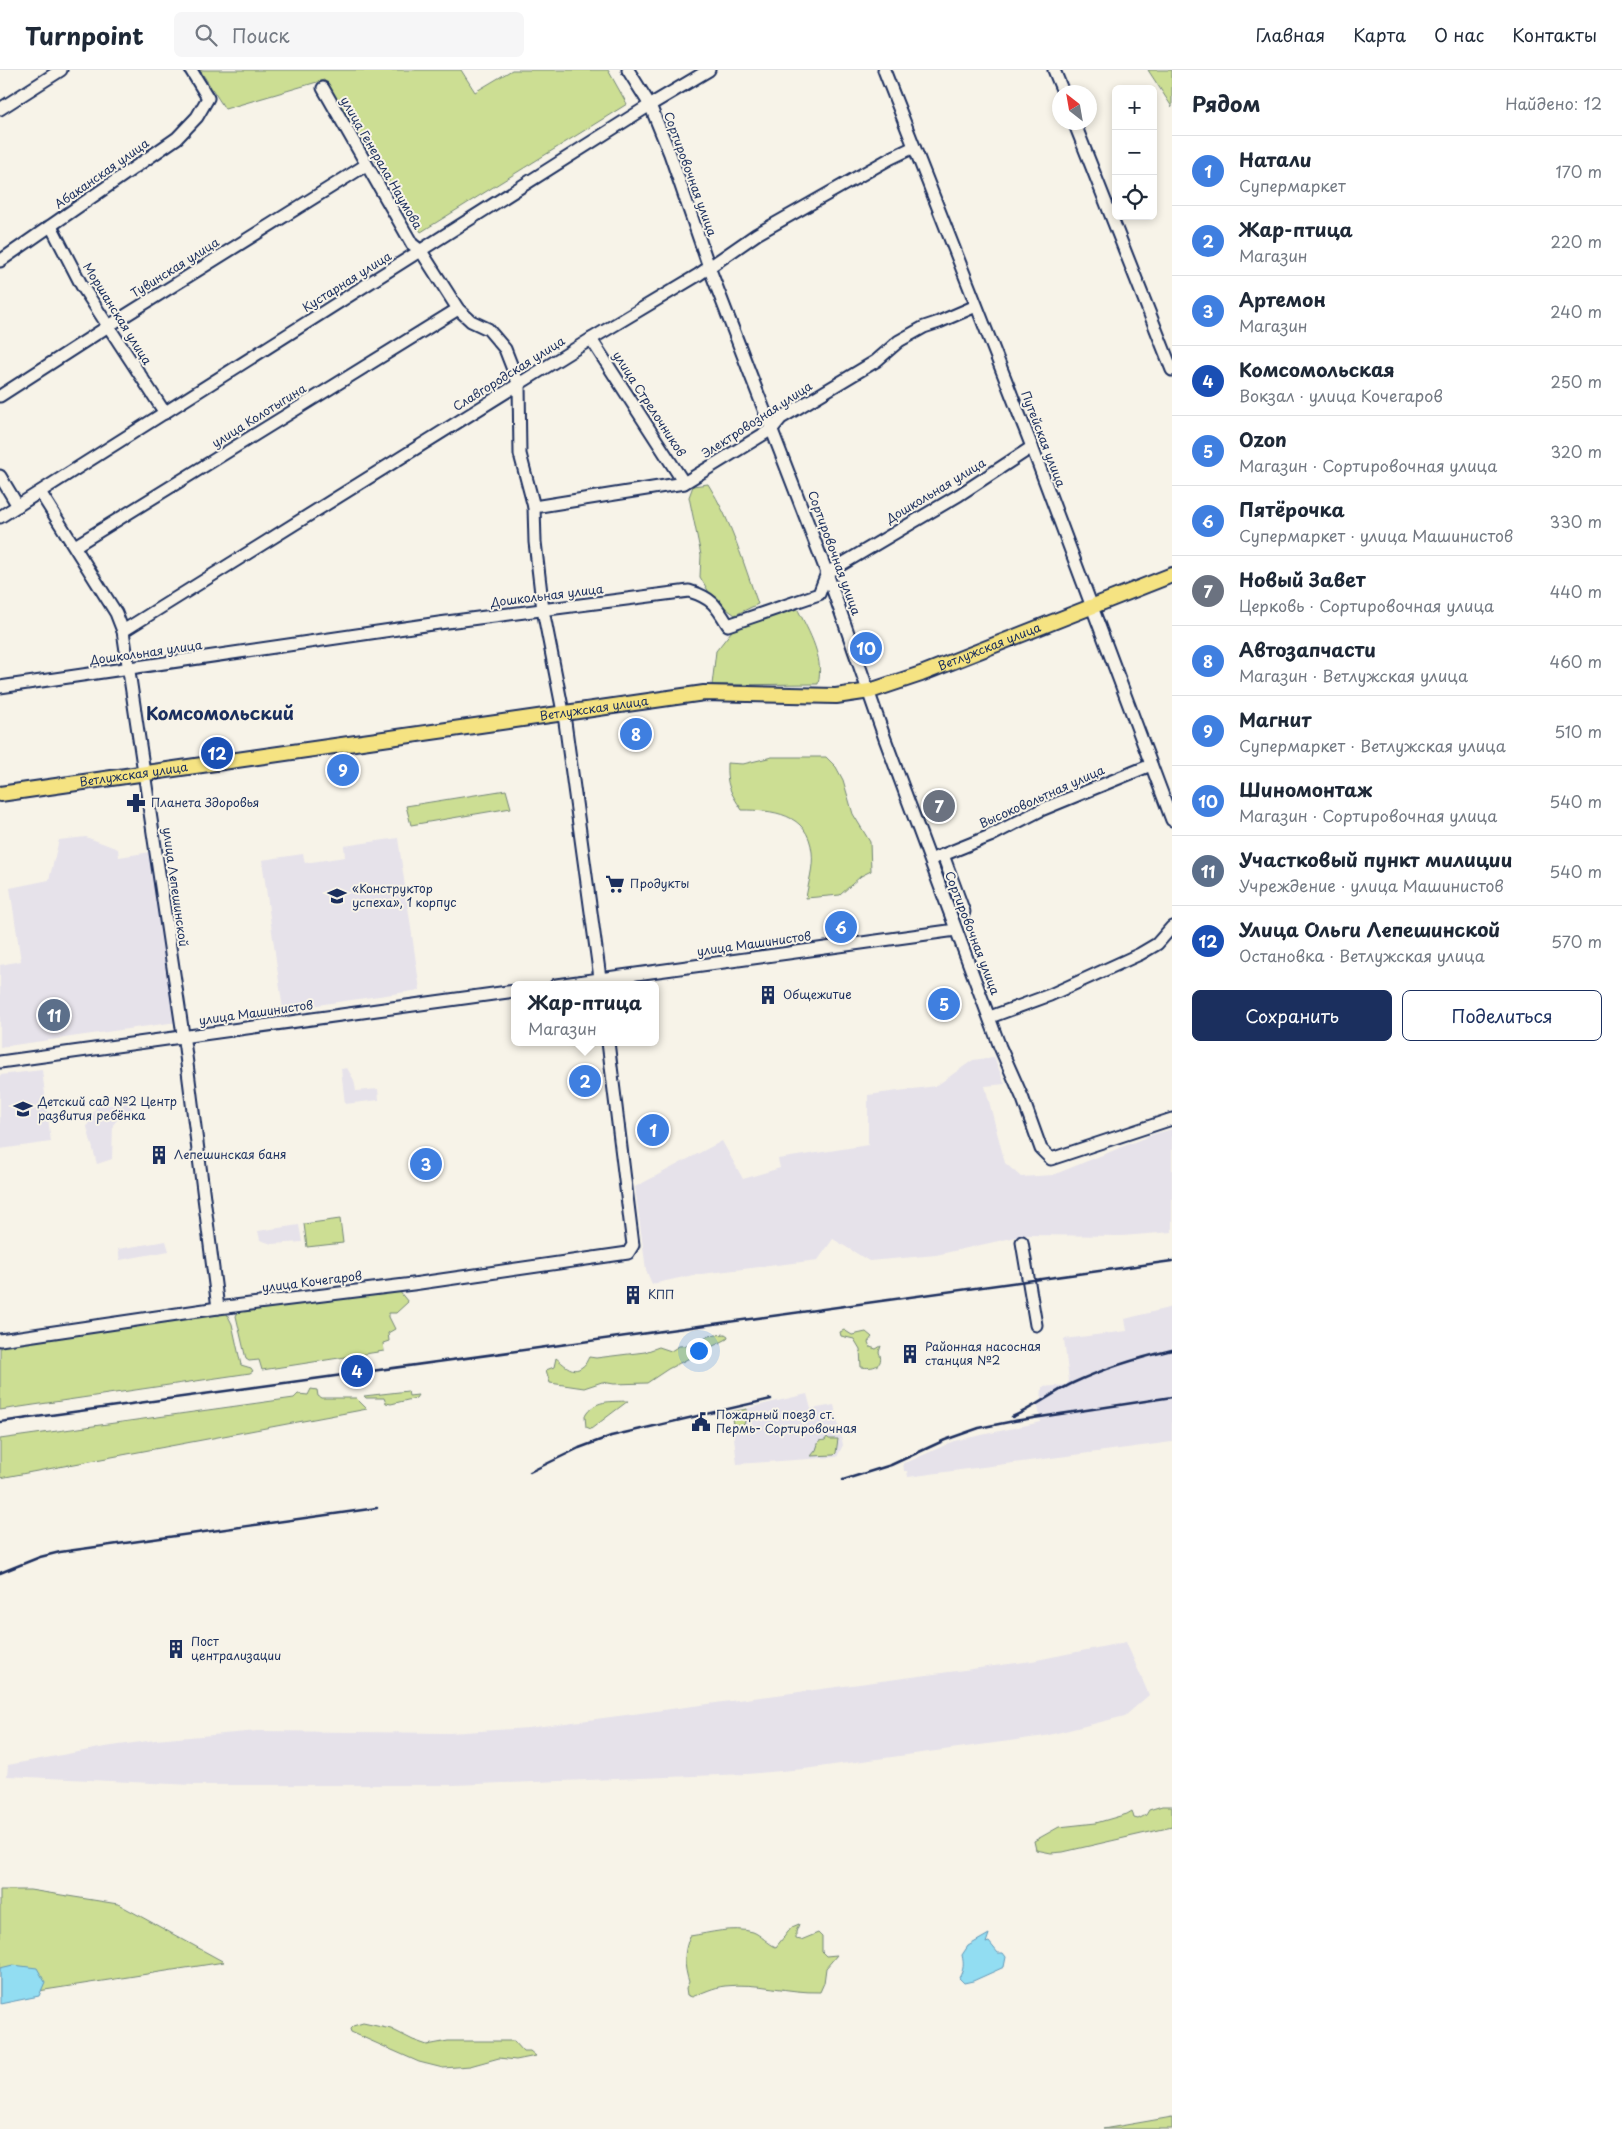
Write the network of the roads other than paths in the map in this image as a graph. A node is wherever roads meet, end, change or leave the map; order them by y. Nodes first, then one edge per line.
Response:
1 (61, 70) edge
2 (191, 70) edge
3 (628, 70) edge
4 (709, 70) edge
5 (884, 70) edge
6 (1054, 70) edge
7 (1059, 85) edge
8 (323, 88) dead end
9 (650, 105) junction
10 (0, 109) edge
11 (1077, 130) edge
12 (914, 147) junction
13 (366, 165) junction
14 (51, 226) junction
15 (421, 251) junction
16 (0, 261) edge
17 (709, 267) junction
18 (976, 306) junction
19 (458, 309) junction
20 (107, 326) junction
21 (591, 339) junction
22 (1172, 370) edge
23 (519, 385) junction
24 (0, 396) edge
25 (165, 413) junction
26 (772, 428) junction
27 (1032, 447) junction
28 (0, 476) edge
29 (684, 483) junction
30 (40, 492) junction
31 (18, 506) junction
32 (534, 507) junction
33 (0, 517) edge
34 (75, 546) junction
35 (828, 573) junction
36 (1172, 575) edge
37 (1092, 607) junction
38 (543, 610) junction
39 (123, 631) junction
40 (129, 670) junction
41 (0, 687) edge
42 (870, 691) junction
43 (564, 712) junction
44 (1151, 765) junction
45 (145, 774) junction
46 (0, 794) edge
47 (1172, 820) edge
48 (943, 855) junction
49 (930, 860) junction
50 (964, 912) dead end
51 (1172, 927) edge
52 (956, 930) junction
53 (601, 981) edge
54 (608, 981) edge
55 (511, 992) edge
56 (990, 1017) junction
57 (183, 1036) junction
58 (608, 1046) edge
59 (0, 1062) edge
60 (1172, 1119) edge
61 (1022, 1242) dead end
62 (218, 1308) junction
63 (1036, 1325) dead end
64 (0, 1340) edge

1 - 10 street
2 - 14 street, Абаканская улица
3 - 9 street, Сортировочная улица
4 - 9 street, Кустарная улица
5 - 12 street, Путейская улица
6 - 7 street
8 - 13 street, улица Генерала Наумова
9 - 15 street, Кустарная улица
9 - 17 street, Сортировочная улица
11 - 22 street
12 - 17 street, Славгородская улица
12 - 18 street, Путейская улица
13 - 15 street, улица Генерала Наумова
13 - 20 street, Тувинская улица
14 - 16 street, Абаканская улица
14 - 20 street, Моршанская улица
15 - 19 street, улица Генерала Наумова
15 - 25 street, Кустарная улица
17 - 21 street, Славгородская улица
17 - 26 street, Сортировочная улица
18 - 26 street, Электровозная улица
18 - 27 street, Путейская улица
19 - 23 street, улица Генерала Наумова
19 - 34 street, улица Колотыгина
20 - 24 street, Тувинская улица
20 - 25 street, Моршанская улица
21 - 23 street, Славгородская улица
21 - 29 street, улица Стрелочников
23 - 32 street, улица Генерала Наумова
23 - 39 street, Славгородская улица
25 - 30 street, Кустарная улица
26 - 29 street, Электровозная улица
26 - 35 street, Сортировочная улица
27 - 35 street, Дошкольная улица
27 - 37 street, Путейская улица
28 - 31 street
29 - 32 street, Электровозная улица
30 - 31 street, Кустарная улица
30 - 34 street, улица Лепешинской
31 - 33 street, Кустарная улица
32 - 38 street, улица Генерала Наумова
34 - 39 street, улица Лепешинской
35 - 38 street, Дошкольная улица
35 - 42 street, Сортировочная улица
36 - 37 main road, Ветлужская улица
37 - 42 main road, Ветлужская улица
37 - 44 street, Путейская улица
38 - 40 street, Дошкольная улица
38 - 43 street, улица Генерала Наумова
39 - 40 street, улица Лепешинской
40 - 41 street, Дошкольная улица
40 - 45 street, улица Лепешинской
42 - 43 main road, Ветлужская улица
42 - 49 street, Сортировочная улица
43 - 45 main road, Ветлужская улица
43 - 53 street, улица Генерала Наумова
44 - 47 street, Путейская улица
44 - 48 street, Высоковольтная улица
45 - 46 main road, Ветлужская улица
45 - 57 street, улица Лепешинской
48 - 49 street, Высоковольтная улица
48 - 50 street
49 - 52 street, Сортировочная улица
51 - 56 street
52 - 54 street, улица Машинистов
52 - 56 street, Сортировочная улица
55 - 57 street, улица Машинистов
56 - 60 street, Сортировочная улица
57 - 59 street, улица Машинистов
57 - 62 street, улица Лепешинской
58 - 62 street, улица Кочегаров
61 - 63 street
62 - 64 street, улица Кочегаров

